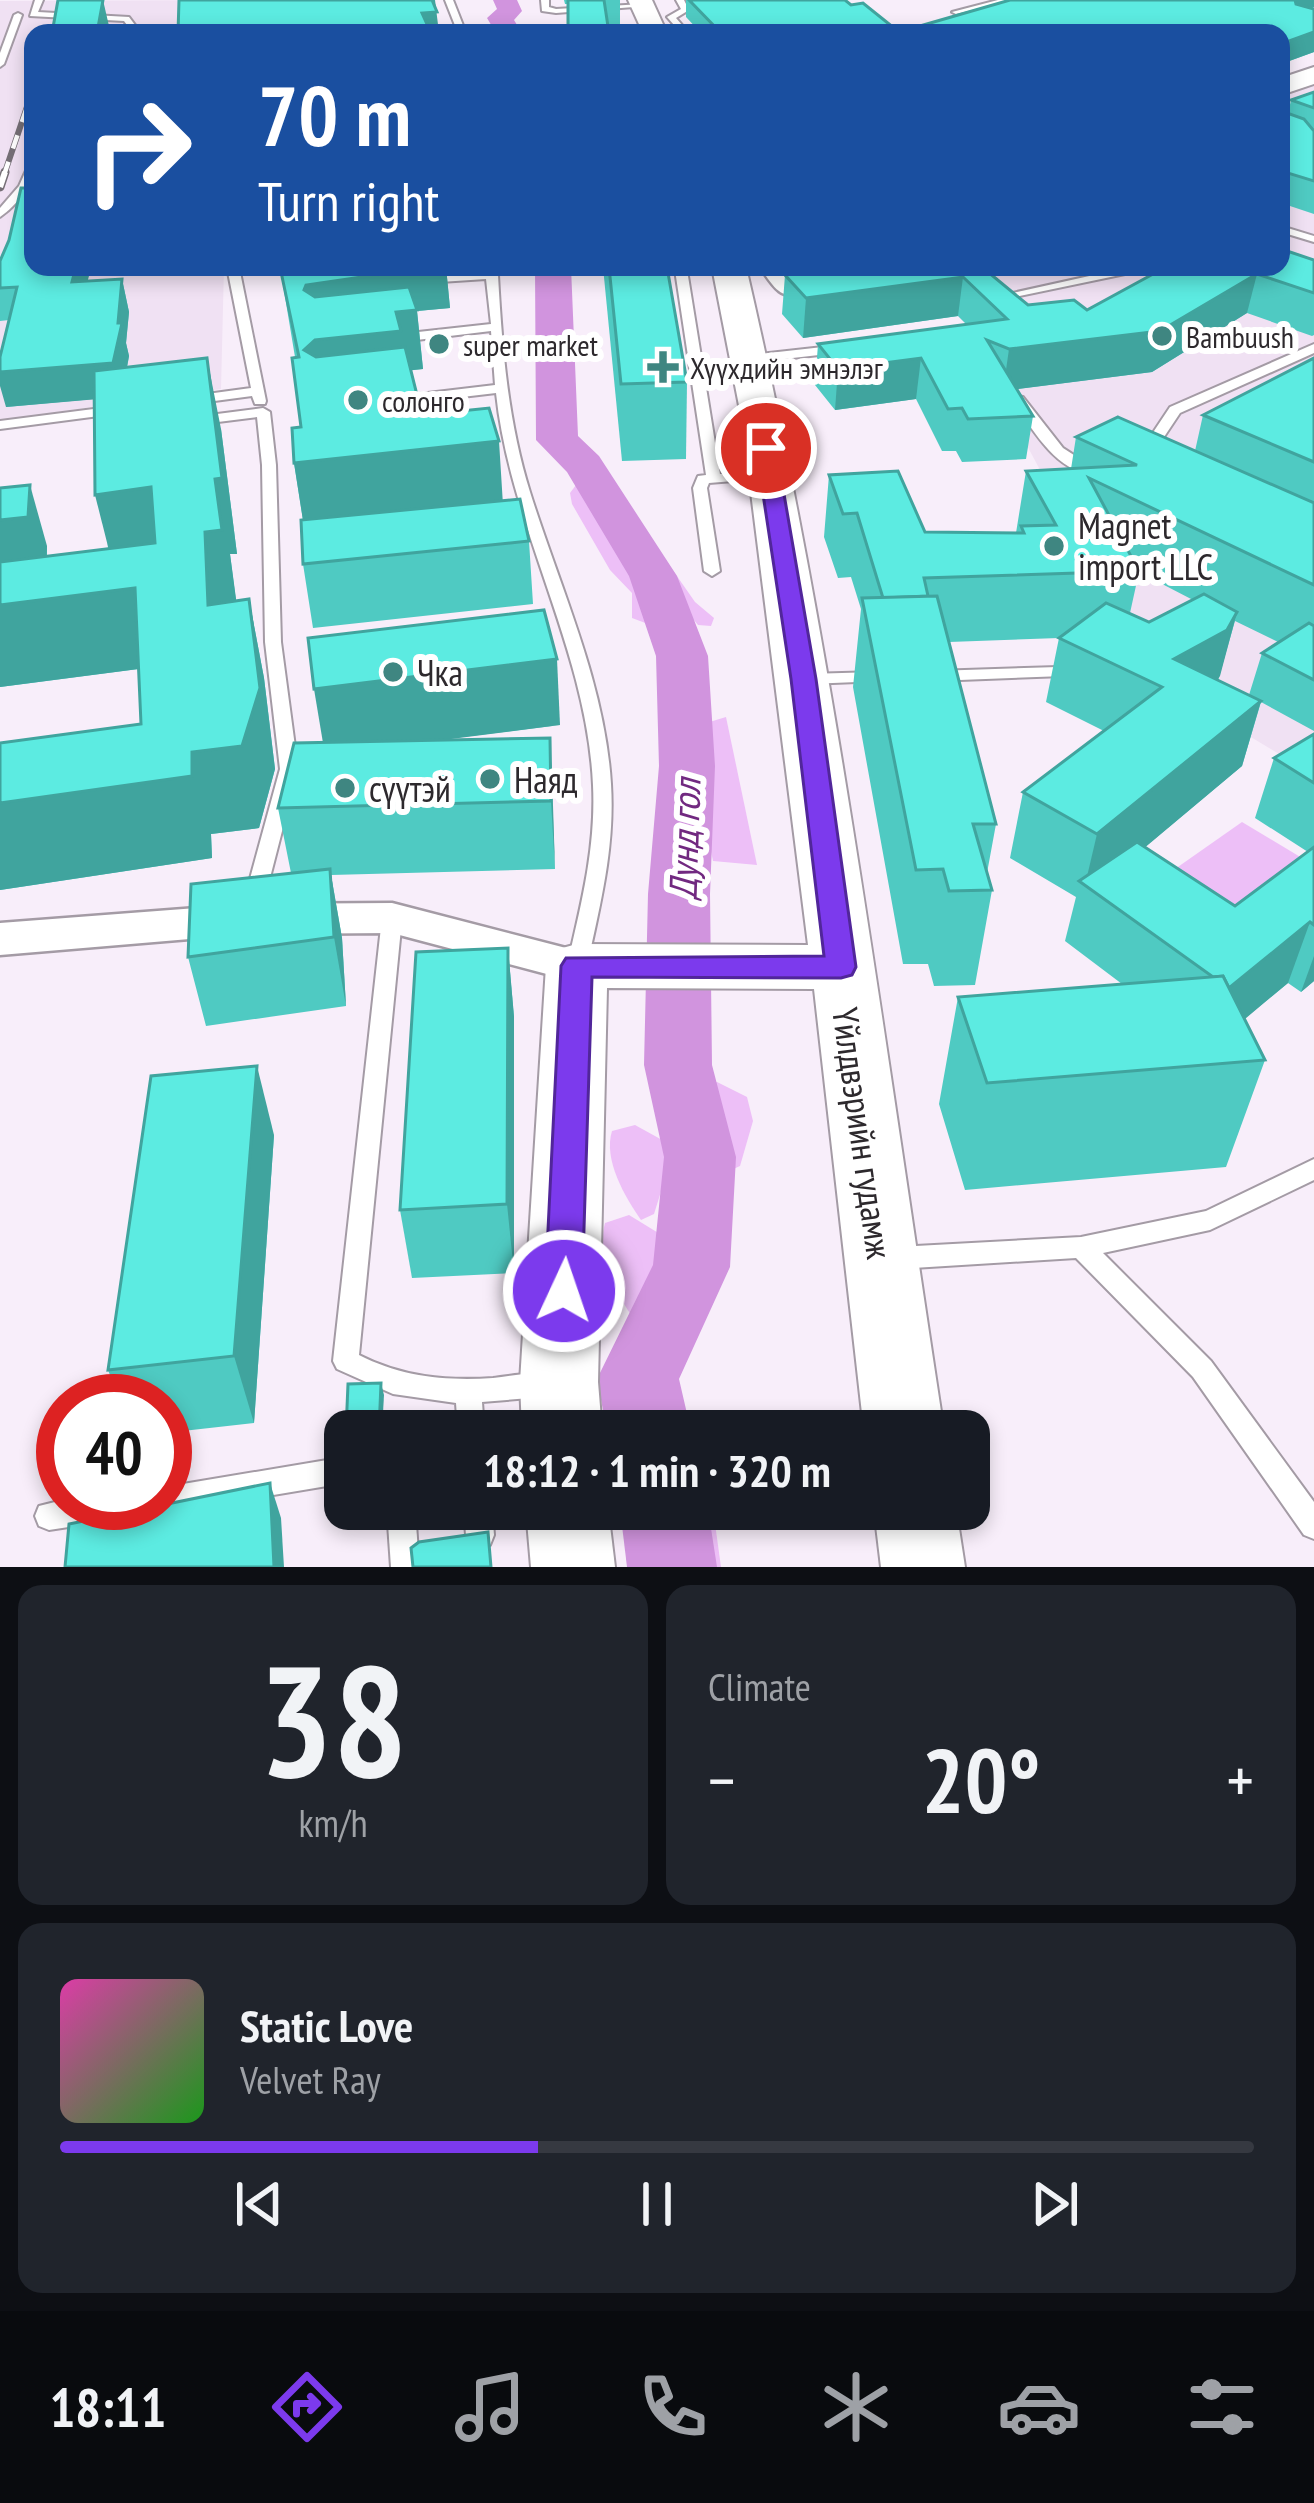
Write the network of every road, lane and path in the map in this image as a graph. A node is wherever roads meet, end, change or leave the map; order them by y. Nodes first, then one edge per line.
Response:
1 (39, 0) edge
2 (545, 0) edge
3 (680, 0) edge
4 (1008, 0) edge
5 (630, 3) edge
6 (956, 12) edge
7 (33, 14) junction
8 (18, 15) junction
9 (0, 16) edge
10 (130, 24) edge
11 (677, 24) edge
12 (0, 64) edge
13 (24, 187) edge
14 (0, 214) edge
15 (235, 276) edge
16 (449, 276) edge
17 (491, 276) edge
18 (705, 276) edge
19 (708, 276) edge
20 (779, 276) edge
21 (1102, 276) edge
22 (854, 280) edge
23 (399, 282) edge
24 (970, 289) edge
25 (982, 301) junction
26 (999, 316) edge
27 (496, 328) junction
28 (388, 340) edge
29 (866, 347) edge
30 (1314, 348) edge
31 (750, 359) junction
32 (502, 388) junction
33 (258, 392) junction
34 (1018, 400) edge
35 (164, 404) edge
36 (368, 404) edge
37 (141, 406) edge
38 (262, 412) junction
39 (172, 424) edge
40 (0, 425) edge
41 (1137, 466) edge
42 (1114, 469) edge
43 (770, 474) junction
44 (713, 476) junction
45 (712, 571) dead end
46 (564, 618) junction
47 (542, 621) edge
48 (1058, 672) edge
49 (896, 676) edge
50 (919, 676) edge
51 (803, 679) junction
52 (392, 918) junction
53 (249, 920) junction
54 (0, 939) edge
55 (594, 967) junction
56 (818, 968) junction
57 (1314, 1169) edge
58 (1081, 1246) junction
59 (880, 1259) junction
60 (468, 1394) junction
61 (560, 1407) edge
62 (469, 1410) edge
63 (901, 1410) edge
64 (324, 1470) edge
65 (192, 1495) edge
66 (1314, 1526) edge
67 (402, 1530) edge
68 (569, 1530) edge
69 (918, 1530) edge
70 (405, 1567) edge
71 (572, 1567) edge
72 (923, 1567) edge

1 - 7 lane
2 - 5 lane
3 - 11 lane
4 - 6 lane
7 - 8 lane
7 - 10 lane
8 - 9 lane
8 - 12 lane
13 - 14 lane
15 - 33 lane
16 - 23 lane
17 - 27 lane
18 - 44 lane
19 - 31 main road, Yйлдвэрийн гудамж
20 - 22 street
21 - 25 lane
24 - 25 lane
25 - 26 lane
27 - 28 lane
27 - 32 lane
29 - 31 lane
30 - 41 lane
31 - 43 main road, Yйлдвэрийн гудамж
32 - 36 lane
32 - 46 lane
33 - 35 lane
33 - 38 lane
34 - 42 lane
37 - 40 lane
38 - 39 lane
38 - 53 lane
43 - 44 lane
43 - 51 main road, Yйлдвэрийн гудамж
44 - 45 lane
46 - 47 lane
46 - 55 lane
48 - 50 lane
49 - 51 lane
51 - 56 main road, Yйлдвэрийн гудамж
52 - 53 street
52 - 55 street
52 - 60 lane
53 - 54 street
55 - 56 main road
55 - 61 main road
56 - 59 main road, Yйлдвэрийн гудамж
57 - 58 lane
58 - 59 lane
58 - 66 lane
59 - 63 main road, Yйлдвэрийн гудамж
60 - 61 lane
60 - 62 lane
64 - 65 lane
67 - 70 lane
68 - 71 main road
69 - 72 main road

